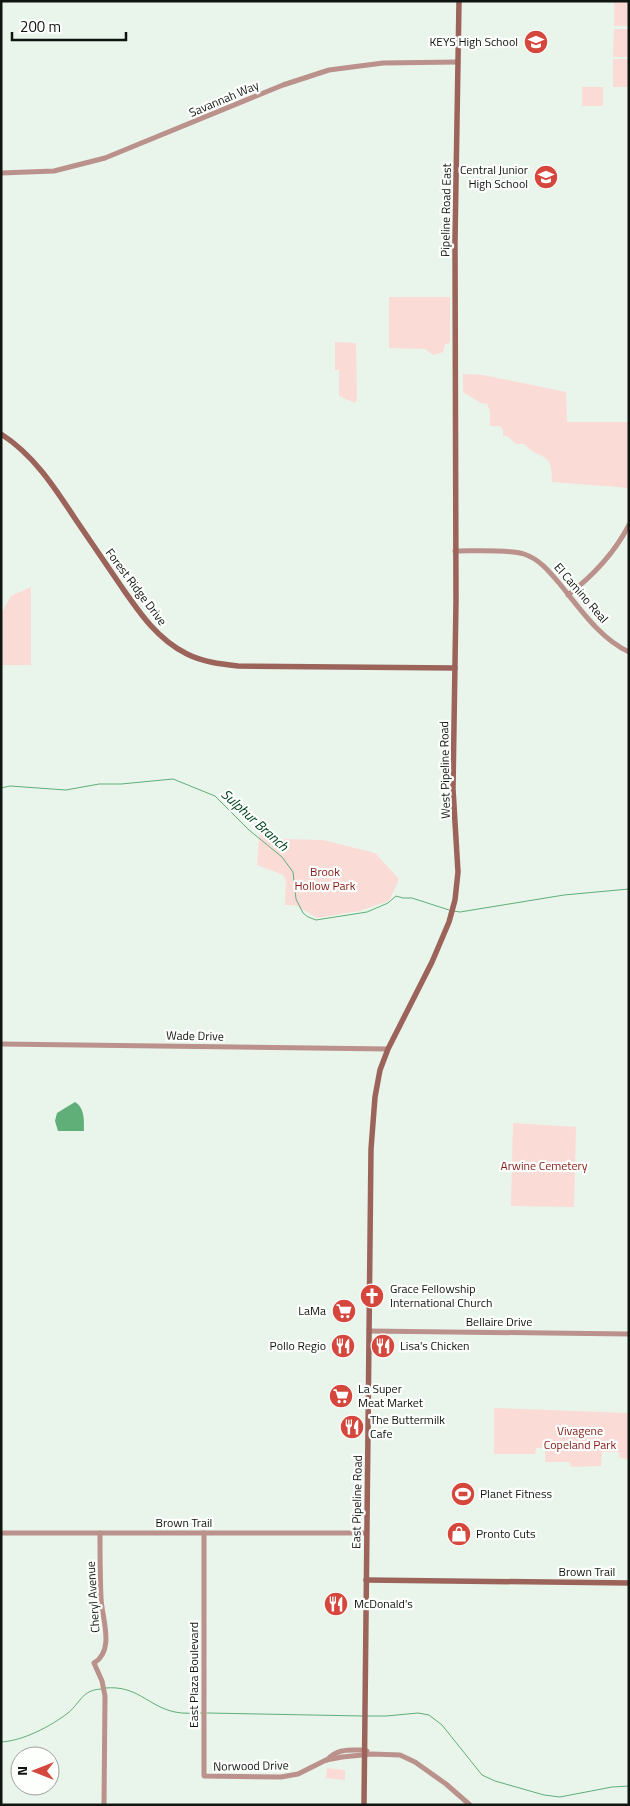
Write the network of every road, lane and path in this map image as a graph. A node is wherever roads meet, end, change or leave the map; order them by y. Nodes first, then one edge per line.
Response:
1 (458, 1) edge
2 (462, 1) edge
3 (458, 15) junction
4 (458, 62) junction
5 (1, 173) edge
6 (455, 419) joint
7 (1, 434) edge
8 (629, 525) edge
9 (456, 551) junction
10 (568, 595) junction
11 (629, 652) edge
12 (455, 668) junction
13 (1, 1044) edge
14 (388, 1049) junction
15 (374, 1104) joint
16 (369, 1331) junction
17 (629, 1334) edge
18 (1, 1533) edge
19 (100, 1533) junction
20 (204, 1533) junction
21 (366, 1533) junction
22 (366, 1580) junction
23 (629, 1582) edge
24 (364, 1753) junction
25 (204, 1776) joint
26 (104, 1805) edge
27 (364, 1805) edge
28 (470, 1805) edge

1 - 3 main road, Pipeline Road East
2 - 3 main road
3 - 4 main road, Pipeline Road East
4 - 5 street, Savannah Way
4 - 6 main road, Pipeline Road East
6 - 9 main road, West Pipeline Road
7 - 12 main road, Forest Ridge Drive
8 - 10 street
9 - 10 street, El Camino Real
9 - 12 main road, West Pipeline Road
10 - 11 street, El Camino Real
12 - 14 main road, West Pipeline Road
13 - 14 street, Wade Drive
14 - 15 main road, West Pipeline Road
15 - 16 main road, East Pipeline Road
16 - 17 street, Bellaire Drive
16 - 21 main road, East Pipeline Road
18 - 19 street, Brown Trail
19 - 20 street, Brown Trail
19 - 26 street, Cheryl Avenue
20 - 21 street, Brown Trail
20 - 25 street, East Plaza Boulevard
21 - 22 main road, East Pipeline Road
22 - 23 main road, Brown Trail
22 - 24 main road, East Pipeline Road
24 - 25 street, Norwood Drive
24 - 27 main road
24 - 28 street, Norwood Drive

